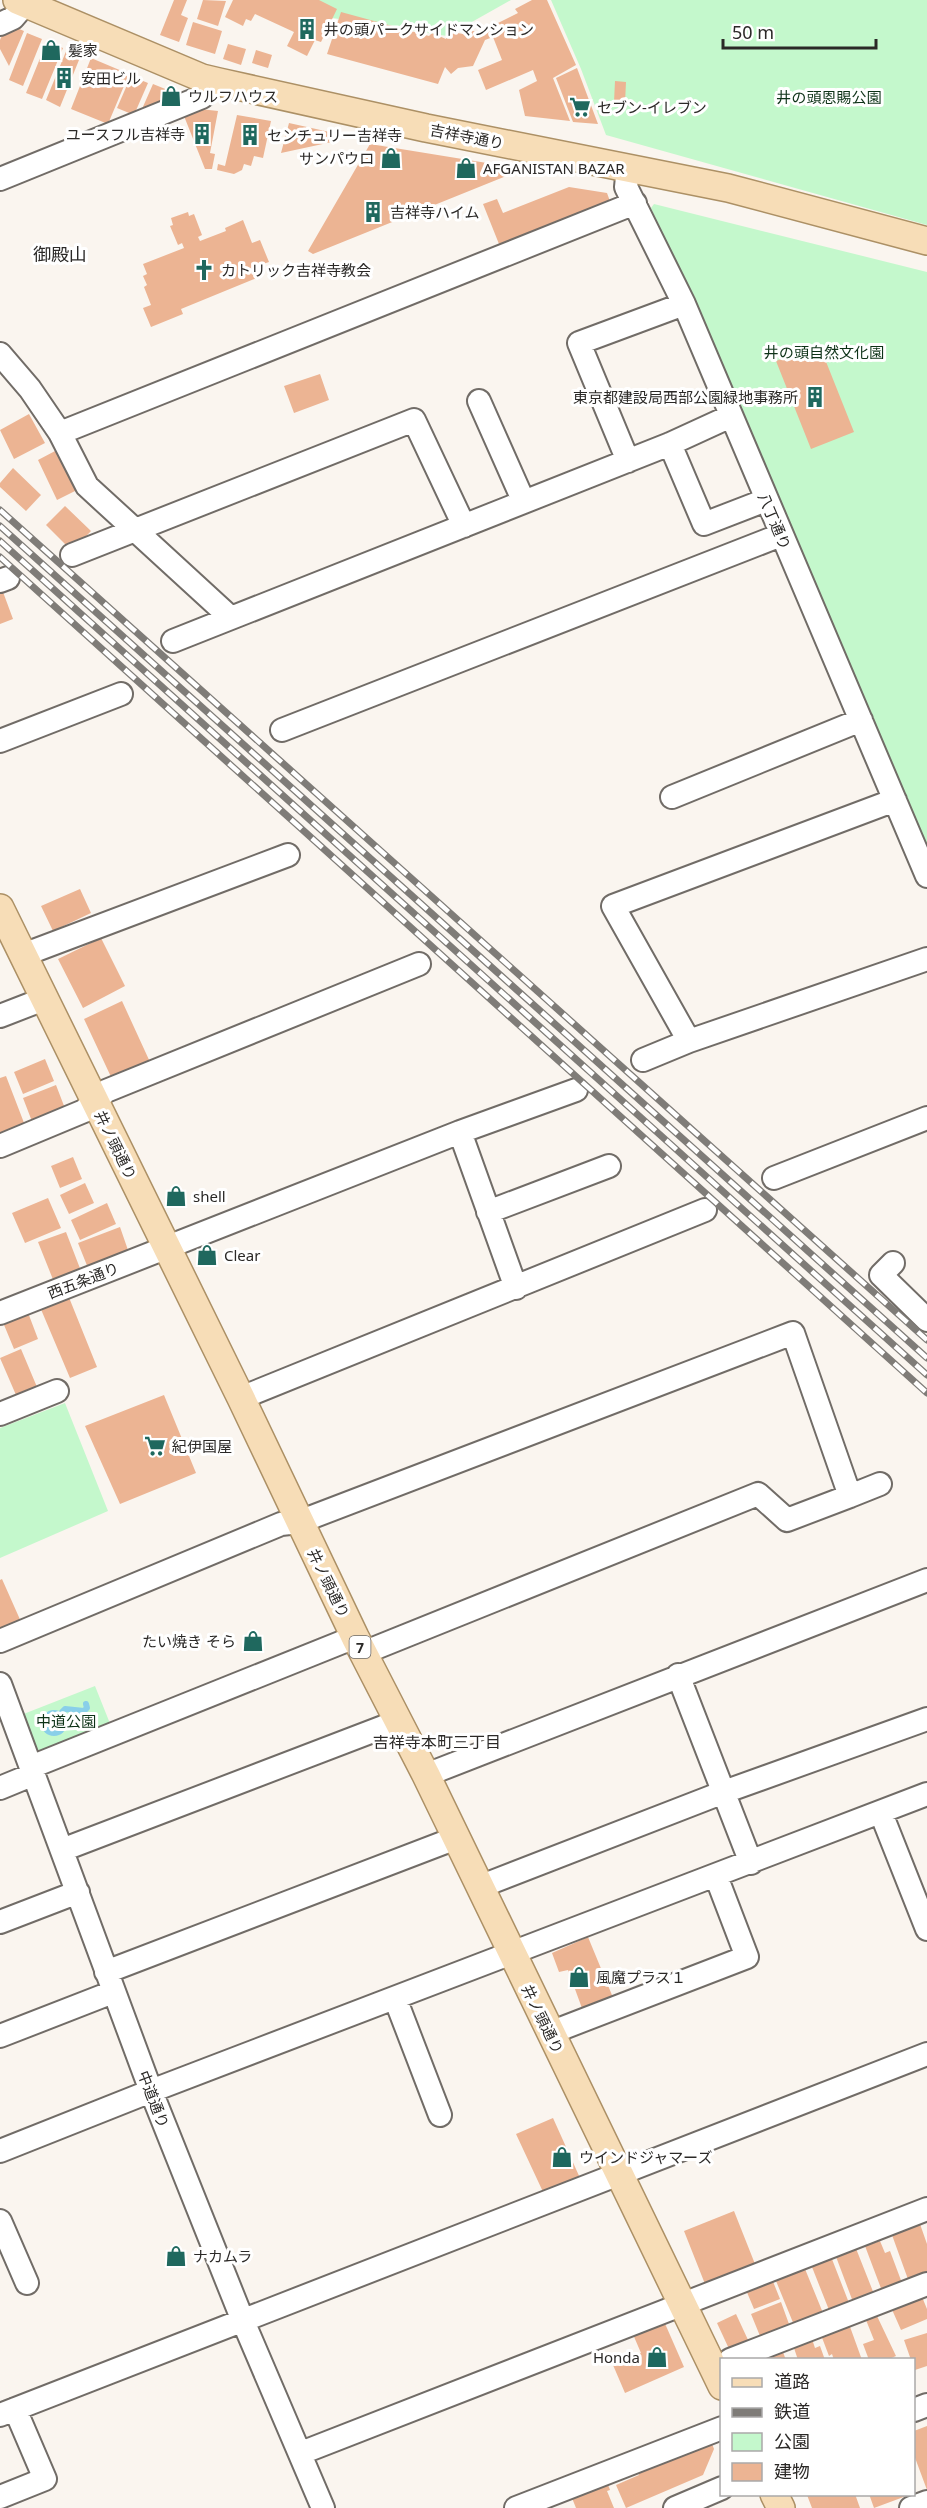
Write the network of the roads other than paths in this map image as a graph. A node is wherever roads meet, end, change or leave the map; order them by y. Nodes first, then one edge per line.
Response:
1 (22, 2) edge
2 (0, 24) edge
3 (219, 82) junction
4 (628, 167) junction
5 (0, 179) edge
6 (635, 203) junction
7 (927, 241) edge
8 (684, 304) junction
9 (0, 354) edge
10 (479, 401) dead end
11 (731, 416) junction
12 (60, 432) junction
13 (670, 444) junction
14 (628, 461) junction
15 (523, 500) junction
16 (766, 500) junction
17 (464, 526) junction
18 (136, 530) junction
19 (781, 535) junction
20 (72, 555) dead end
21 (231, 618) junction
22 (173, 641) dead end
23 (121, 694) dead end
24 (861, 720) junction
25 (282, 730) dead end
26 (0, 741) edge
27 (672, 797) dead end
28 (895, 800) junction
29 (288, 855) dead end
30 (927, 876) edge
31 (0, 908) edge
32 (23, 955) junction
33 (927, 959) edge
34 (419, 964) dead end
35 (44, 999) junction
36 (0, 1016) edge
37 (690, 1041) junction
38 (644, 1060) dead end
39 (576, 1090) dead end
40 (94, 1101) junction
41 (927, 1118) edge
42 (460, 1132) junction
43 (0, 1146) edge
44 (609, 1166) dead end
45 (774, 1178) dead end
46 (705, 1210) dead end
47 (488, 1212) junction
48 (167, 1247) junction
49 (893, 1263) dead end
50 (516, 1288) junction
51 (0, 1313) edge
52 (927, 1320) edge
53 (57, 1391) dead end
54 (241, 1398) junction
55 (0, 1414) edge
56 (880, 1484) dead end
57 (850, 1496) junction
58 (299, 1522) junction
59 (927, 1580) edge
60 (0, 1641) edge
61 (359, 1645) junction
62 (678, 1675) junction
63 (0, 1684) edge
64 (927, 1719) edge
65 (399, 1721) junction
66 (33, 1770) junction
67 (426, 1774) junction
68 (0, 1788) edge
69 (724, 1792) junction
70 (927, 1794) edge
71 (881, 1813) junction
72 (456, 1838) junction
73 (62, 1850) junction
74 (751, 1863) junction
75 (716, 1876) junction
76 (478, 1887) junction
77 (78, 1893) junction
78 (0, 1922) edge
79 (927, 1929) edge
80 (511, 1954) junction
81 (110, 1982) junction
82 (395, 1998) junction
83 (550, 2033) junction
84 (0, 2036) edge
85 (927, 2054) edge
86 (151, 2091) junction
87 (440, 2115) dead end
88 (0, 2151) edge
89 (618, 2175) junction
90 (927, 2209) edge
91 (0, 2221) edge
92 (27, 2283) dead end
93 (927, 2284) edge
94 (681, 2304) junction
95 (243, 2321) junction
96 (748, 2358) edge
97 (720, 2367) edge
98 (7, 2412) edge
99 (720, 2429) edge
100 (301, 2453) junction
101 (720, 2489) edge
102 (0, 2497) edge
103 (927, 2502) edge
104 (317, 2506) edge
105 (516, 2508) edge
106 (675, 2508) edge
107 (911, 2508) edge

1 - 2 street
1 - 3 main road, 吉祥寺通り
3 - 4 main road, 吉祥寺通り
3 - 5 street
4 - 6 street, 八丁通り
4 - 7 main road, 吉祥寺通り
6 - 8 street, 八丁通り
6 - 12 street
8 - 11 street, 八丁通り
8 - 14 street
9 - 12 street
10 - 15 street
11 - 13 street
11 - 16 street, 八丁通り
12 - 18 street
13 - 14 street
13 - 16 street
14 - 15 street
15 - 17 street
16 - 19 street, 八丁通り
17 - 18 street
17 - 21 street
18 - 20 street
18 - 21 street
19 - 24 street, 八丁通り
19 - 25 street
21 - 22 street
23 - 26 street
24 - 27 street
24 - 28 street, 八丁通り
28 - 30 street, 八丁通り
28 - 37 street
29 - 32 street
31 - 32 main road, 井ノ頭通り / 7
32 - 35 main road, 井ノ頭通り / 7
33 - 37 street
34 - 40 street
35 - 36 street
35 - 40 main road, 井ノ頭通り / 7
37 - 38 street
39 - 42 street, 西五条通り
40 - 43 street
40 - 48 main road, 井ノ頭通り / 7
41 - 45 street
42 - 47 street
42 - 48 street, 西五条通り
44 - 47 street
46 - 50 street
47 - 50 street
48 - 51 street, 西五条通り
48 - 54 main road, 井ノ頭通り / 7
49 - 52 street
50 - 54 street
53 - 55 street
54 - 58 main road, 井ノ頭通り / 7
56 - 57 street
57 - 58 street
57 - 61 street
58 - 60 street
58 - 61 main road, 井ノ頭通り / 7
59 - 62 street
61 - 65 main road, 井ノ頭通り / 7
61 - 66 street
62 - 67 street
62 - 69 street
63 - 66 street, 中道通り
64 - 69 street
65 - 67 main road, 井ノ頭通り / 7
65 - 73 street
66 - 68 street
66 - 73 street, 中道通り
67 - 72 main road, 井ノ頭通り / 7
69 - 74 street
69 - 76 street
70 - 71 street
71 - 74 street
71 - 79 street
72 - 76 main road, 井ノ頭通り / 7
72 - 81 street
73 - 77 street, 中道通り
74 - 75 street
75 - 80 street
75 - 83 street
76 - 80 main road, 井ノ頭通り / 7
77 - 78 street
77 - 81 street, 中道通り
80 - 82 street
80 - 83 main road, 井ノ頭通り / 7
81 - 84 street
81 - 86 street, 中道通り
82 - 86 street
82 - 87 street
83 - 89 main road, 井ノ頭通り / 7
85 - 89 street
86 - 88 street
86 - 95 street, 中道通り
89 - 94 main road, 井ノ頭通り / 7
89 - 95 street
90 - 94 street
91 - 92 street
93 - 96 street
94 - 97 main road, 井ノ頭通り / 7
94 - 100 street
95 - 98 street
95 - 100 street, 中道通り
98 - 102 street
99 - 105 street
100 - 104 street, 中道通り
101 - 106 street
103 - 107 street

